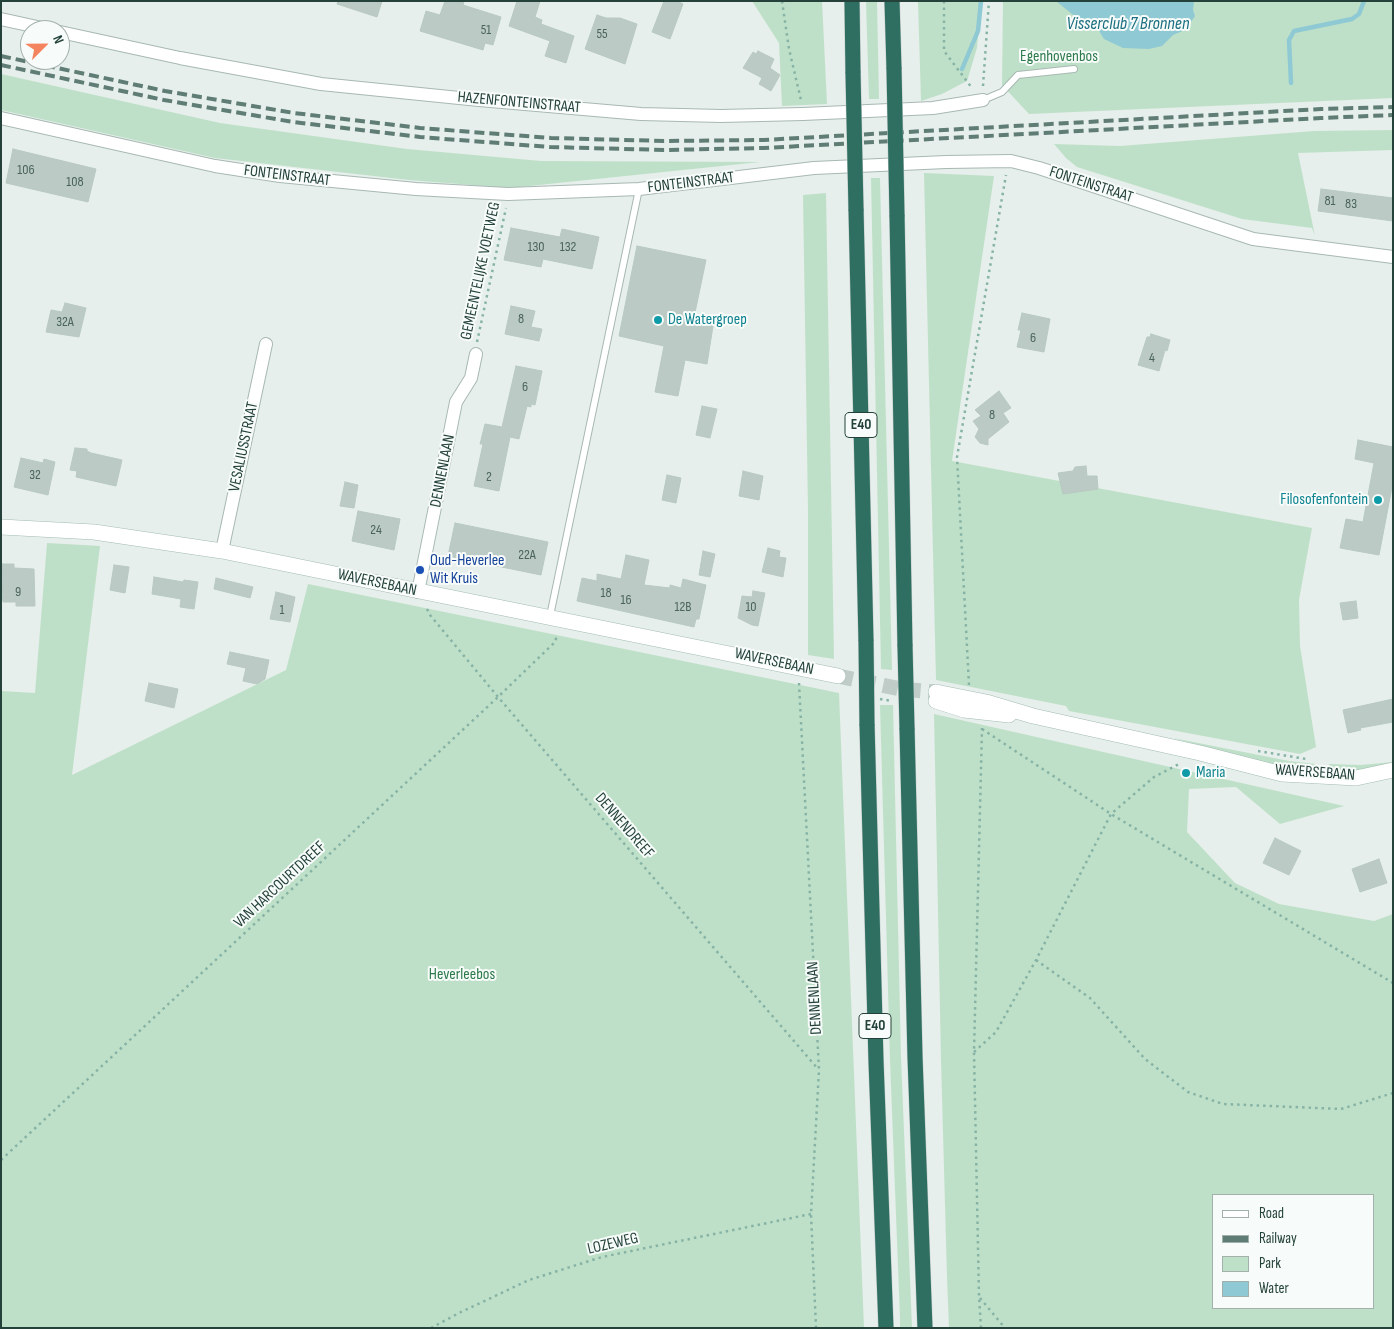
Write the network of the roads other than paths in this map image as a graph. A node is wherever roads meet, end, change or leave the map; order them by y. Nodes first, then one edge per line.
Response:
1 (852, 1) edge
2 (892, 1) edge
3 (1, 19) edge
4 (20, 23) edge
5 (70, 34) edge
6 (1074, 68) dead end
7 (983, 100) joint
8 (1, 118) edge
9 (639, 189) junction
10 (1393, 257) edge
11 (266, 344) dead end
12 (476, 354) road end
13 (1, 527) edge
14 (222, 551) junction
15 (418, 592) junction
16 (556, 618) junction
17 (838, 676) tunnel mouth
18 (936, 697) tunnel mouth
19 (1393, 770) edge
20 (886, 1328) edge
21 (925, 1328) edge

1 - 20 highway, E40, bridge
2 - 21 highway, E40, bridge
3 - 4 street
5 - 7 street, HAZENFONTEINSTRAAT
6 - 7 lane
8 - 9 street, FONTEINSTRAAT
9 - 10 street, FONTEINSTRAAT
9 - 16 lane
11 - 14 street, VESALIUSSTRAAT
12 - 15 street, DENNENLAAN
13 - 14 street, WAVERSEBAAN
14 - 15 street, WAVERSEBAAN
15 - 16 street, WAVERSEBAAN
16 - 17 street, WAVERSEBAAN
18 - 19 street, WAVERSEBAAN

